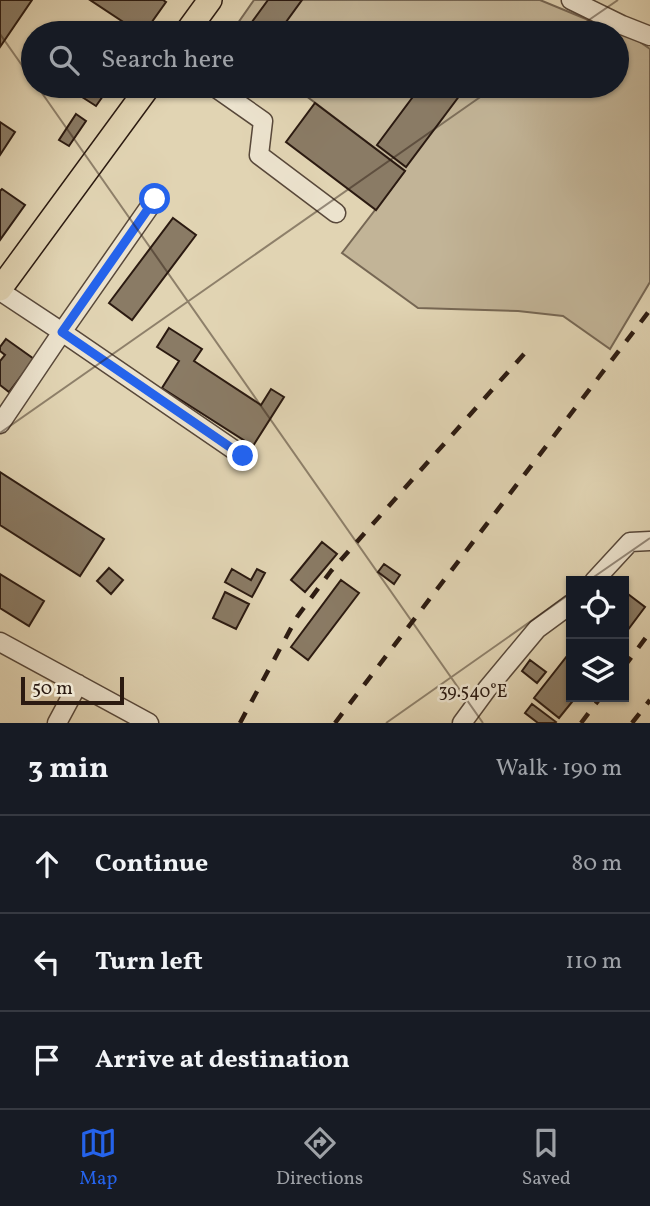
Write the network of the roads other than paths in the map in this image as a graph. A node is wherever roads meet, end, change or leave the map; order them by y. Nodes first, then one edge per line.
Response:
1 (210, 0) edge
2 (571, 0) edge
3 (195, 21) edge
4 (614, 21) edge
5 (629, 28) edge
6 (650, 36) edge
7 (139, 98) edge
8 (230, 98) edge
9 (155, 199) dead end
10 (336, 213) dead end
11 (7, 265) edge
12 (0, 290) edge
13 (62, 332) junction
14 (0, 424) edge
15 (243, 456) dead end
16 (650, 541) edge
17 (599, 576) edge
18 (566, 608) edge
19 (0, 642) edge
20 (78, 684) junction
21 (57, 723) edge
22 (149, 723) edge
23 (462, 723) edge

1 - 3 main road
2 - 4 lane
5 - 6 lane
7 - 11 main road
8 - 10 lane
9 - 13 lane
11 - 12 main road
12 - 13 lane
13 - 14 lane
13 - 15 lane
16 - 17 lane
18 - 23 lane
19 - 20 lane
20 - 21 lane
20 - 22 lane

